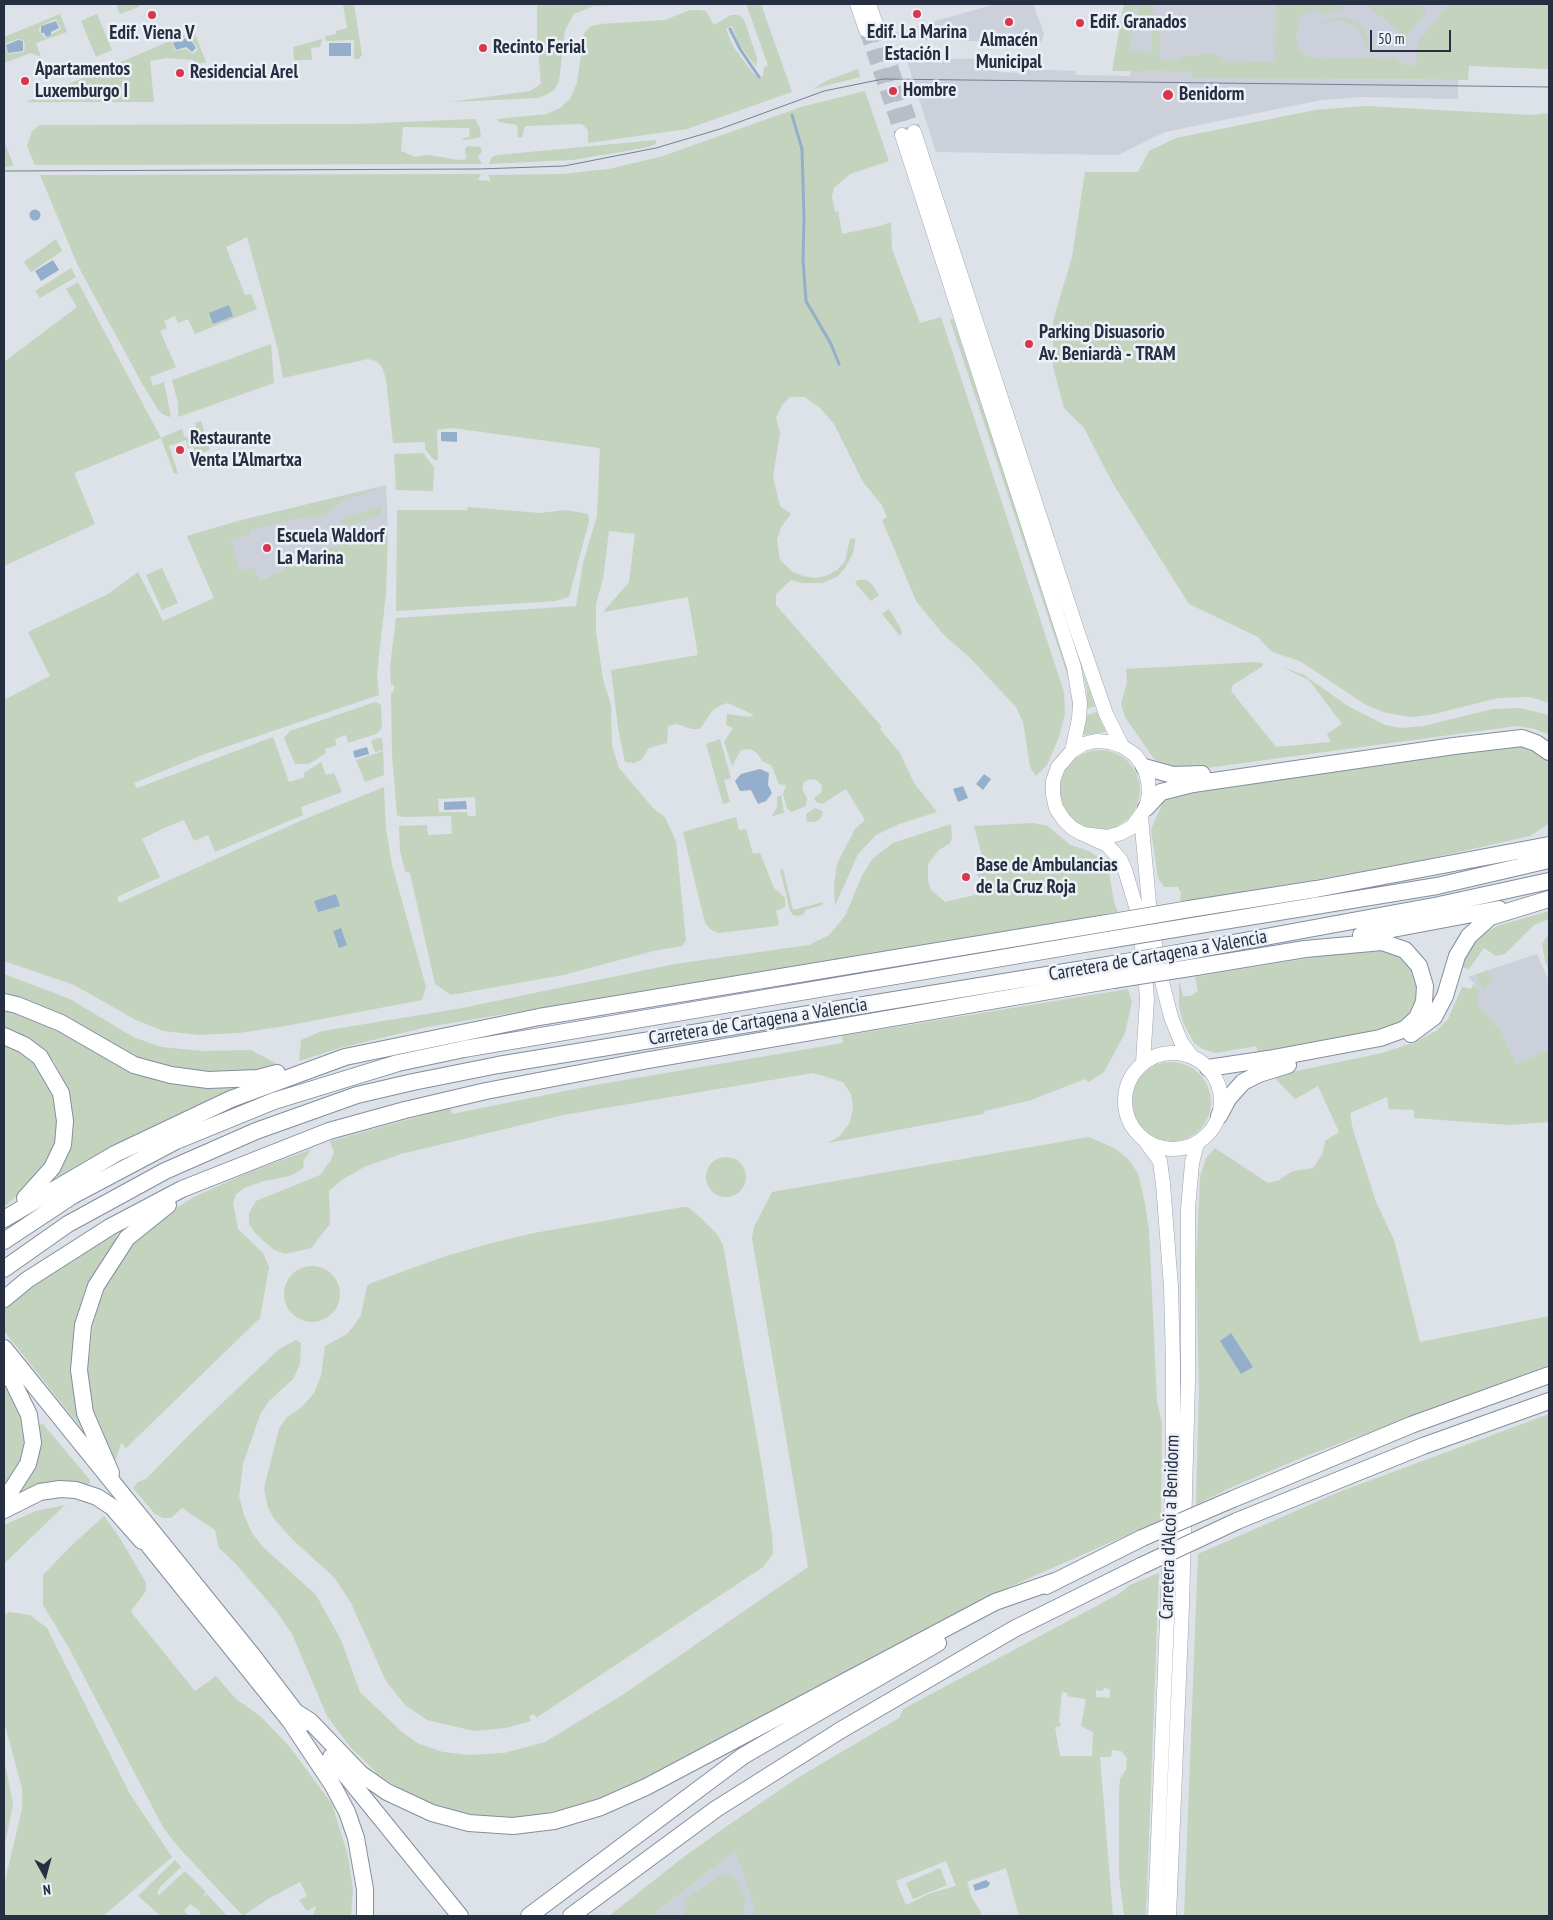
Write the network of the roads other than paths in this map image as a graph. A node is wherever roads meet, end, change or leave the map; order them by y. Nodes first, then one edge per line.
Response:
1 (856, 4) edge
2 (869, 4) edge
3 (1549, 741) edge
4 (1122, 746) junction
5 (1072, 751) junction
6 (1549, 752) edge
7 (1144, 767) junction
8 (1143, 812) junction
9 (1549, 833) edge
10 (1083, 834) junction
11 (1549, 845) edge
12 (1507, 854) junction
13 (1549, 860) edge
14 (1549, 881) edge
15 (1542, 901) edge
16 (1305, 949) junction
17 (4, 1002) edge
18 (4, 1036) edge
19 (345, 1057) junction
20 (1192, 1057) junction
21 (643, 1061) junction
22 (1143, 1063) junction
23 (1208, 1068) junction
24 (1219, 1116) junction
25 (256, 1131) junction
26 (1146, 1142) junction
27 (1197, 1143) junction
28 (239, 1165) junction
29 (4, 1217) edge
30 (4, 1241) edge
31 (8, 1266) edge
32 (4, 1299) edge
33 (4, 1348) edge
34 (4, 1366) edge
35 (1549, 1375) edge
36 (1549, 1401) edge
37 (114, 1482) junction
38 (4, 1495) edge
39 (4, 1510) edge
40 (150, 1547) junction
41 (1055, 1581) junction
42 (294, 1717) junction
43 (676, 1837) junction
44 (365, 1916) edge
45 (451, 1916) edge
46 (460, 1916) edge
47 (529, 1916) edge
48 (571, 1916) edge
49 (582, 1916) edge
50 (1155, 1916) edge
51 (1169, 1916) edge

1 - 2 main road
3 - 7 highway
4 - 5 main road
4 - 5 main road
4 - 7 main road
5 - 10 main road
6 - 8 highway
7 - 8 main road
8 - 10 main road
8 - 20 main road
9 - 12 highway
10 - 22 main road
11 - 12 highway
12 - 19 highway, bridge
13 - 30 highway, Carretera de Cartagena a Valencia, bridge
14 - 25 highway, Carretera de Cartagena a Valencia, bridge
15 - 16 highway
15 - 24 highway
16 - 21 highway, bridge
16 - 23 highway
17 - 19 highway
18 - 29 highway
19 - 29 highway
20 - 22 main road
20 - 23 main road
21 - 25 highway
21 - 28 highway
22 - 26 main road
23 - 24 main road
24 - 27 main road
25 - 31 highway, Carretera de Cartagena a Valencia
26 - 27 main road
26 - 50 main road, Carretera d'Alcoi a Benidorm
27 - 51 main road, Carretera d'Alcoi a Benidorm
28 - 32 highway
28 - 37 highway
33 - 37 highway
34 - 38 highway
34 - 40 highway
35 - 41 highway, bridge
36 - 43 highway, bridge
37 - 42 highway
39 - 40 highway
40 - 42 highway
41 - 42 highway
41 - 47 highway
42 - 44 highway
42 - 45 highway
42 - 46 highway
43 - 48 highway
43 - 49 highway

